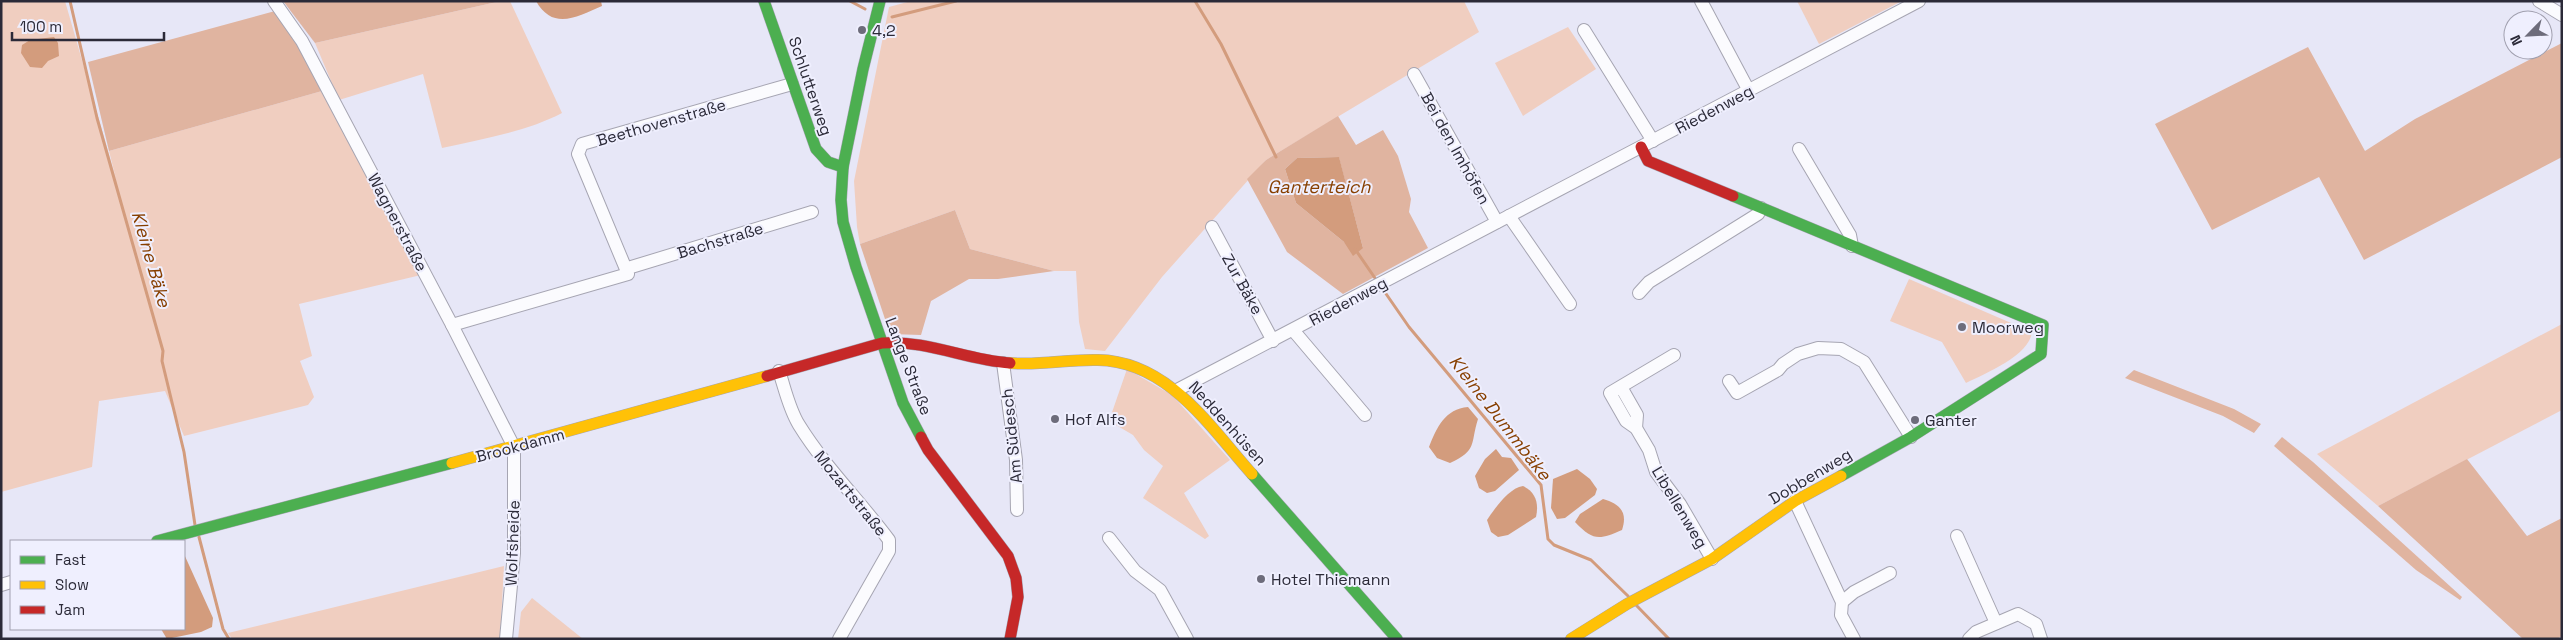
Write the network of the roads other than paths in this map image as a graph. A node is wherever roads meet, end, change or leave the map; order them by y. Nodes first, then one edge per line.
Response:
1 (274, 1) edge
2 (764, 1) edge
3 (880, 1) edge
4 (1701, 1) edge
5 (1919, 1) edge
6 (2539, 1) edge
7 (2562, 15) edge
8 (1584, 30) dead end
9 (1414, 74) dead end
10 (792, 84) junction
11 (1749, 91) junction
12 (1653, 141) junction
13 (1641, 147) junction
14 (1799, 149) dead end
15 (843, 167) junction
16 (1761, 208) junction
17 (812, 212) dead end
18 (1509, 216) junction
19 (1497, 222) junction
20 (1212, 227) dead end
21 (1852, 246) junction
22 (628, 268) junction
23 (1639, 293) dead end
24 (1570, 304) dead end
25 (452, 324) junction
26 (1293, 330) junction
27 (1273, 341) junction
28 (882, 343) junction
29 (1674, 356) dead end
30 (1002, 362) junction
31 (779, 371) junction
32 (1729, 380) dead end
33 (1177, 390) junction
34 (1365, 415) dead end
35 (1911, 437) junction
36 (514, 447) junction
37 (1795, 501) junction
38 (1017, 510) dead end
39 (1957, 536) dead end
40 (1109, 538) dead end
41 (161, 540) edge
42 (1712, 559) junction
43 (1890, 573) dead end
44 (1842, 602) junction
45 (1996, 623) junction
46 (506, 639) edge
47 (839, 639) edge
48 (1010, 639) edge
49 (1187, 639) edge
50 (1397, 639) edge
51 (1571, 639) edge
52 (1854, 639) edge
53 (1969, 639) edge
54 (2041, 639) edge

1 - 25 street, Wagnerstraße
2 - 10 street, Schlutterweg
3 - 15 street, Lange Straße
4 - 11 street
5 - 11 street, Riedenweg
6 - 7 street
8 - 12 street
9 - 19 street, Bei den Imhöfen
10 - 15 street, Schlutterweg
10 - 22 street, Beethovenstraße
11 - 12 street, Riedenweg
12 - 13 street, Riedenweg
13 - 16 street
13 - 18 street, Riedenweg
14 - 21 street
15 - 28 street, Lange Straße
16 - 21 street
16 - 23 street
17 - 22 street, Bachstraße
18 - 19 street, Riedenweg
18 - 24 street
19 - 26 street, Riedenweg
20 - 27 street, Zur Bäke
21 - 35 street, Dobbenweg
22 - 25 street
25 - 36 street, Wagnerstraße
26 - 27 street, Riedenweg
26 - 34 street, Riedenweg
27 - 33 street, Riedenweg
28 - 30 street, Neddenhüsen
28 - 31 street, Brookdamm
28 - 48 street, Lange Straße
29 - 42 street, Libellenweg
30 - 33 street, Neddenhüsen
30 - 38 street, Am Südesch
31 - 36 street, Brookdamm
31 - 47 street, Mozartstraße
32 - 35 street
33 - 50 street, Neddenhüsen
35 - 37 street, Dobbenweg
36 - 41 street, Brookdamm
36 - 46 street, Wolfsheide
37 - 42 street, Dobbenweg
37 - 44 street
39 - 45 street
40 - 49 street
42 - 51 street, Dobbenweg
43 - 44 street
44 - 52 street
45 - 53 street
45 - 54 street

